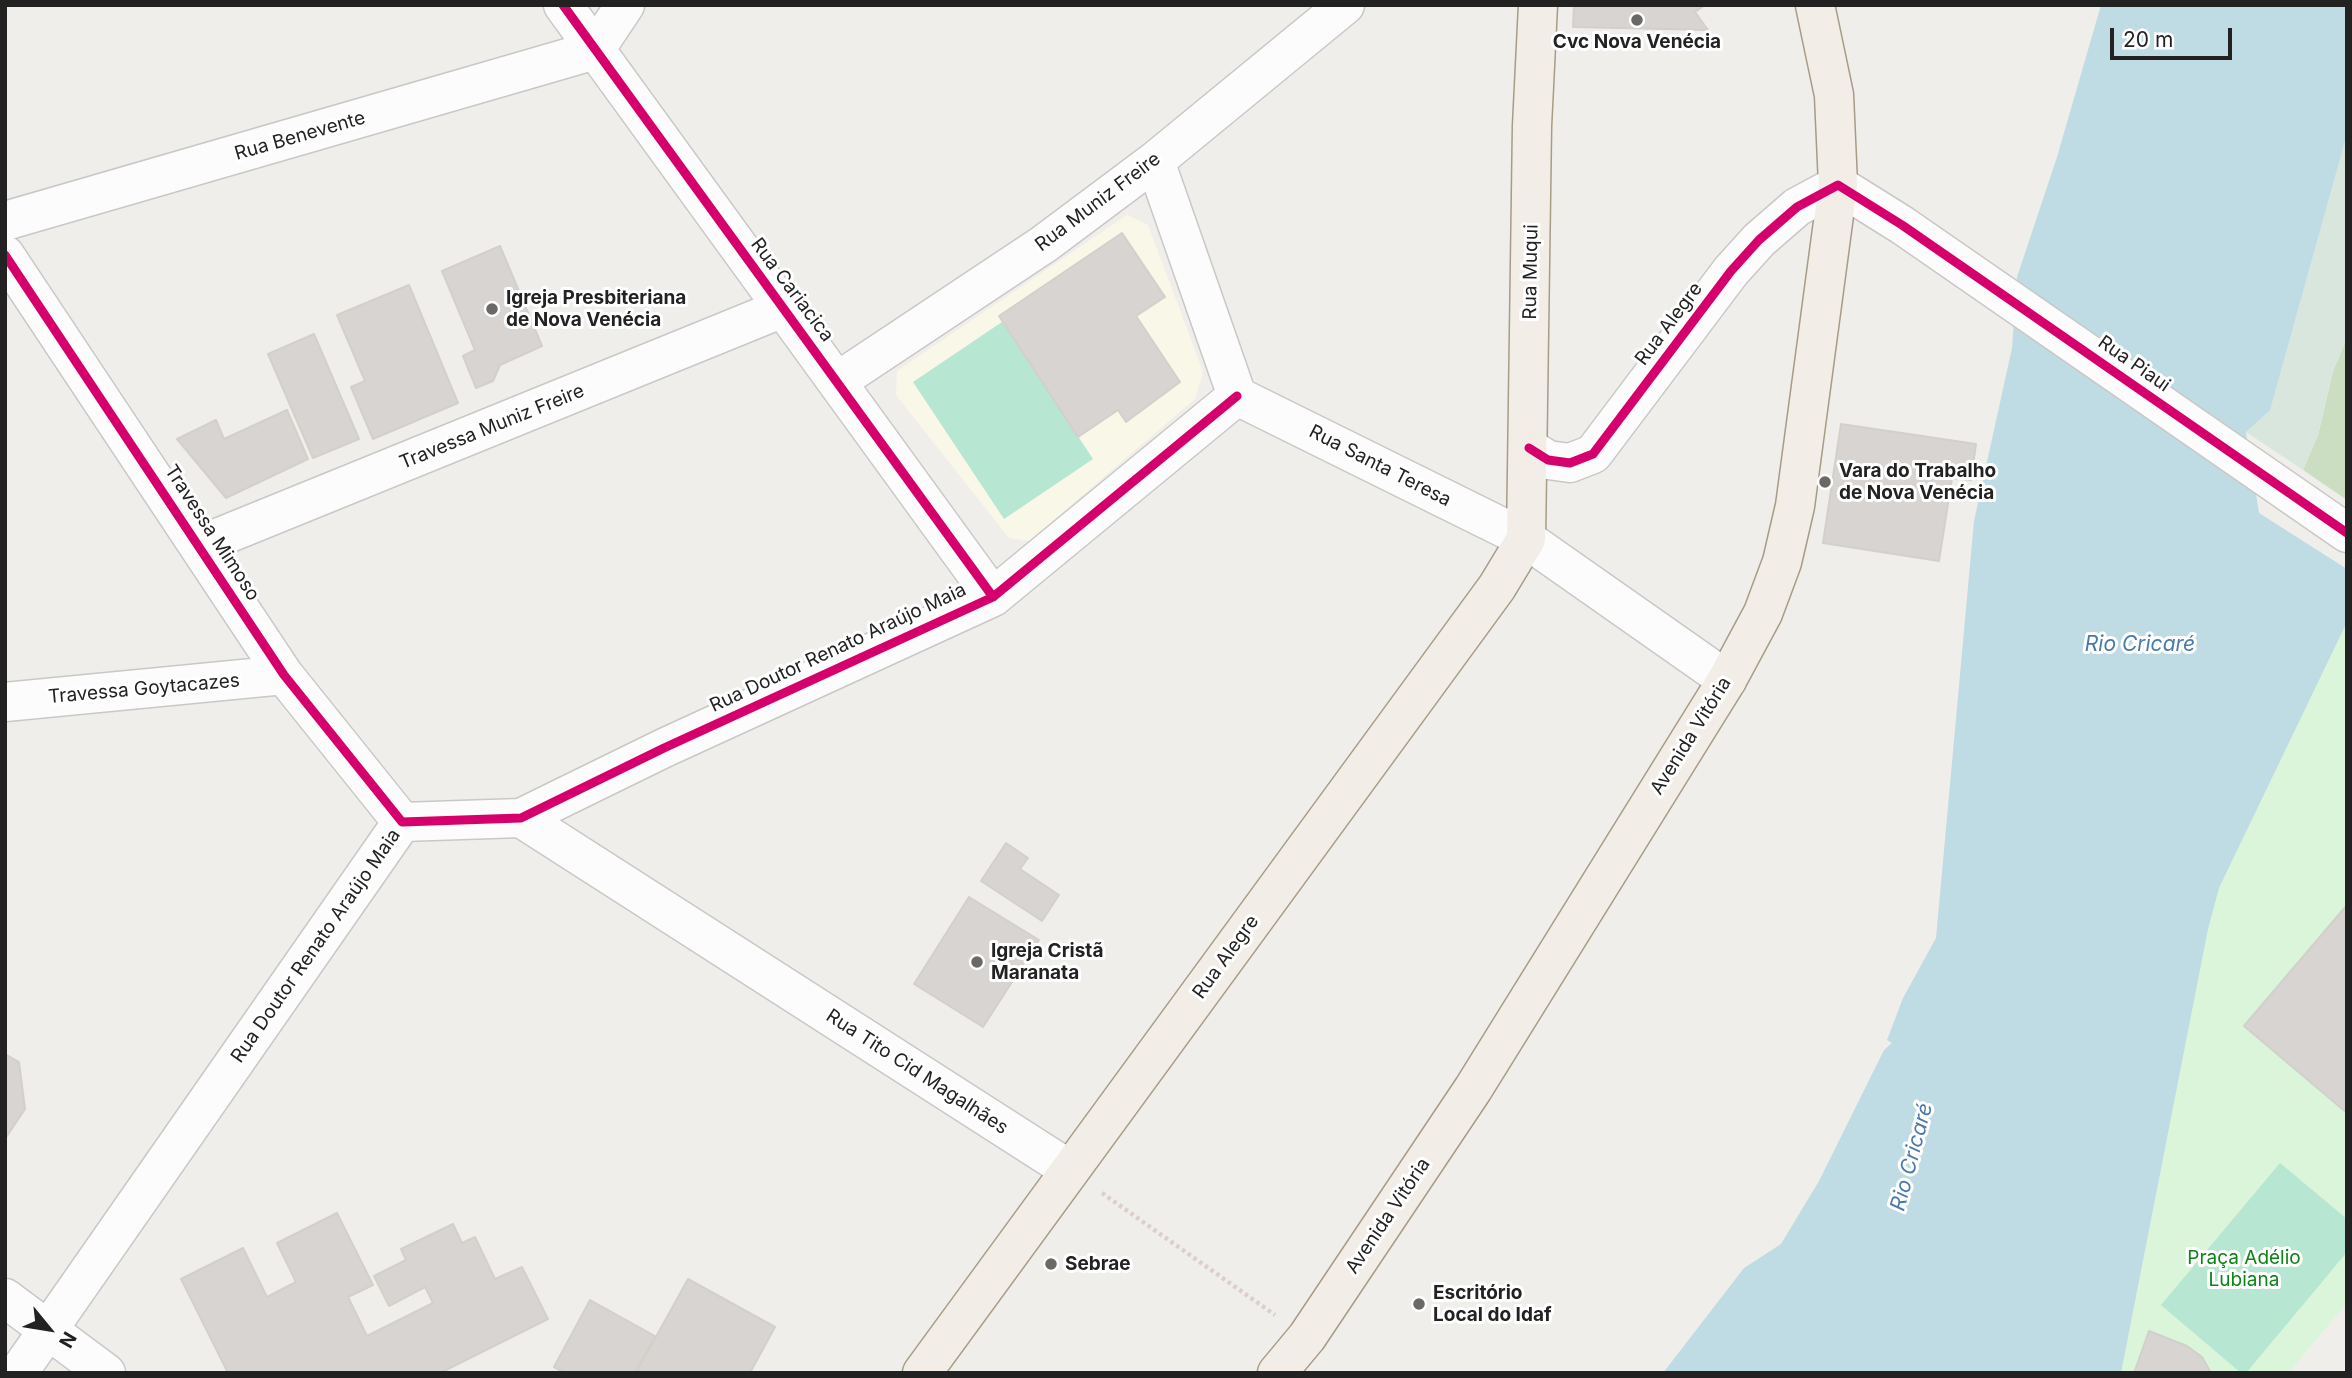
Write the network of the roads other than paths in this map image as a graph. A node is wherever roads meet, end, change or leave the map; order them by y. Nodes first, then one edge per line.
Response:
1 (563, 5) edge
2 (625, 5) edge
3 (1345, 5) edge
4 (1538, 5) edge
5 (1815, 5) edge
6 (595, 50) junction
7 (1155, 161) junction
8 (1838, 185) junction
9 (5, 221) edge
10 (5, 255) edge
11 (783, 308) junction
12 (838, 381) junction
13 (1237, 396) junction
14 (1530, 448) junction
15 (2347, 533) edge
16 (1526, 539) junction
17 (200, 545) junction
18 (993, 597) junction
19 (284, 676) junction
20 (1727, 680) junction
21 (5, 702) edge
22 (521, 817) junction
23 (402, 822) junction
24 (1070, 1170) junction
25 (5, 1298) edge
26 (49, 1330) junction
27 (18, 1373) edge
28 (106, 1373) edge
29 (922, 1373) edge
30 (1276, 1373) edge

1 - 6 street, Rua Cariacica
2 - 6 street
3 - 7 street, Rua Muniz Freire
4 - 14 main road, Rua Muqui
5 - 8 main road, Avenida Vitória
6 - 9 street, Rua Benevente
6 - 11 street, Rua Cariacica
7 - 12 street, Rua Muniz Freire
7 - 13 street
8 - 14 street, Rua Alegre
8 - 15 street, Rua Piaui
8 - 20 main road, Avenida Vitória
10 - 17 street, Travessa Mimoso
11 - 12 street, Rua Cariacica
11 - 17 street, Travessa Muniz Freire
12 - 18 street, Rua Cariacica
13 - 16 street, Rua Santa Teresa
13 - 18 street, Rua Doutor Renato Araújo Maia
14 - 16 main road, Rua Muqui
16 - 20 street, Rua Santa Teresa
16 - 24 main road, Rua Alegre
17 - 19 street, Travessa Mimoso
18 - 22 street, Rua Doutor Renato Araújo Maia
19 - 21 street, Travessa Goytacazes
19 - 23 street, Travessa Mimoso
20 - 30 main road, Avenida Vitória
22 - 23 street, Rua Doutor Renato Araújo Maia
22 - 24 street, Rua Tito Cid Magalhães
23 - 26 street, Rua Doutor Renato Araújo Maia
24 - 29 main road, Rua Alegre
25 - 26 street
26 - 27 street, Rua Doutor Renato Araújo Maia
26 - 28 street

